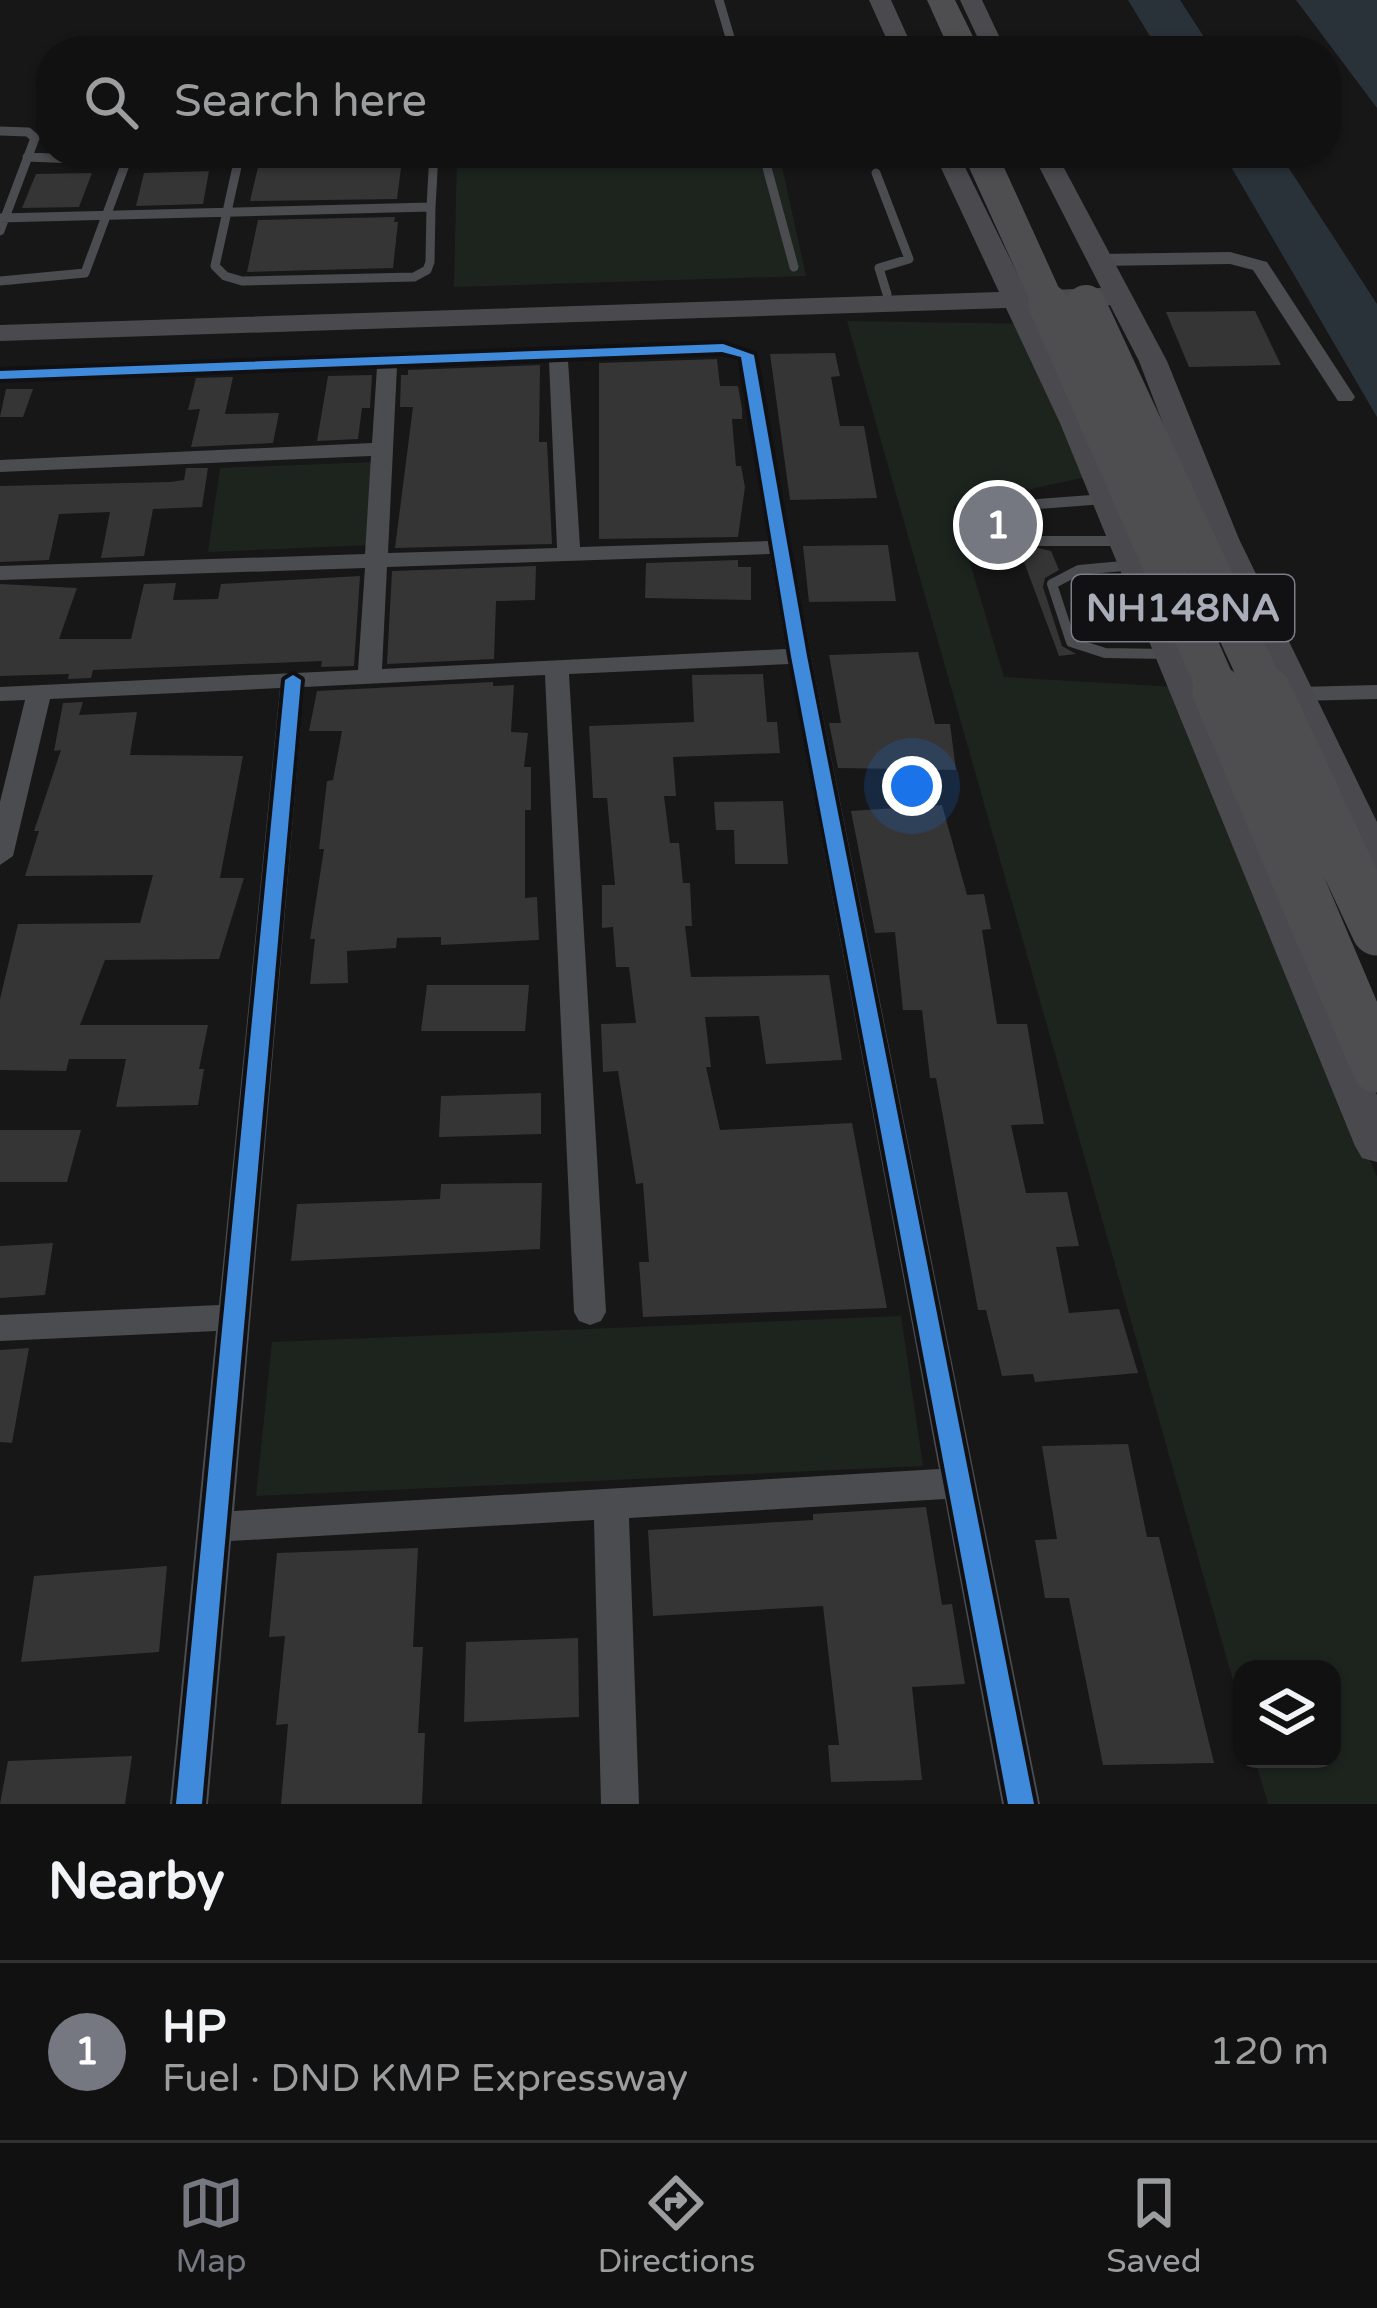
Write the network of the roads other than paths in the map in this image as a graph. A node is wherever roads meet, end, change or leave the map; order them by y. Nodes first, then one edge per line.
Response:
1 (719, 0) edge
2 (880, 0) edge
3 (910, 0) edge
4 (941, 0) edge
5 (971, 0) edge
6 (730, 36) edge
7 (896, 36) edge
8 (927, 36) edge
9 (958, 36) edge
10 (988, 36) edge
11 (0, 131) edge
12 (27, 158) junction
13 (36, 158) edge
14 (122, 168) edge
15 (237, 168) edge
16 (433, 168) edge
17 (767, 168) edge
18 (954, 168) edge
19 (987, 168) edge
20 (1020, 168) edge
21 (1052, 168) edge
22 (876, 172) dead end
23 (431, 207) junction
24 (227, 213) junction
25 (105, 216) junction
26 (2, 218) edge
27 (0, 231) edge
28 (794, 267) dead end
29 (0, 281) edge
30 (1110, 281) junction
31 (1017, 294) junction
32 (887, 295) junction
33 (0, 329) edge
34 (558, 352) junction
35 (387, 359) junction
36 (0, 375) edge
37 (1346, 397) dead end
38 (382, 449) junction
39 (0, 466) edge
40 (1107, 499) junction
41 (778, 547) junction
42 (1130, 553) junction
43 (569, 554) junction
44 (376, 560) junction
45 (0, 573) edge
46 (1173, 654) junction
47 (799, 656) junction
48 (557, 667) junction
49 (370, 676) junction
50 (292, 680) junction
51 (38, 692) junction
52 (1377, 692) edge
53 (0, 694) edge
54 (1298, 694) junction
55 (0, 856) edge
56 (1377, 860) edge
57 (1377, 930) edge
58 (1377, 1066) edge
59 (1377, 1146) edge
60 (590, 1312) dead end
61 (234, 1317) junction
62 (0, 1328) edge
63 (956, 1483) junction
64 (611, 1502) junction
65 (214, 1526) junction
66 (189, 1804) edge
67 (620, 1804) edge
68 (1022, 1804) edge

1 - 6 lane
2 - 7 street
3 - 8 highway
4 - 9 highway
5 - 10 street
11 - 12 lane
12 - 13 lane
12 - 26 lane
14 - 25 lane
15 - 24 lane
16 - 23 lane
17 - 28 lane
18 - 31 street
19 - 58 highway, NH148NA, bridge
20 - 57 highway, NH148NA, bridge
21 - 30 street
22 - 32 lane
23 - 24 lane
23 - 24 lane
24 - 25 lane
25 - 26 lane
25 - 29 lane
26 - 27 lane
30 - 31 street
30 - 37 street
30 - 54 street
31 - 32 street
31 - 33 street
31 - 40 street
32 - 33 street
34 - 35 street
34 - 41 street
34 - 43 street
35 - 36 street
35 - 38 street
38 - 39 street
38 - 44 street
40 - 42 street
40 - 42 lane
41 - 43 street
41 - 47 street
42 - 46 street
42 - 46 lane
43 - 44 street
44 - 45 street
44 - 49 street
46 - 59 street
47 - 48 street
47 - 63 street
48 - 49 street
48 - 60 street
49 - 50 street
50 - 51 street
50 - 61 street
51 - 53 street
51 - 55 street
52 - 54 street
54 - 56 street
61 - 62 street
61 - 65 street
63 - 64 street
63 - 68 street
64 - 65 street
64 - 67 street
65 - 66 street

